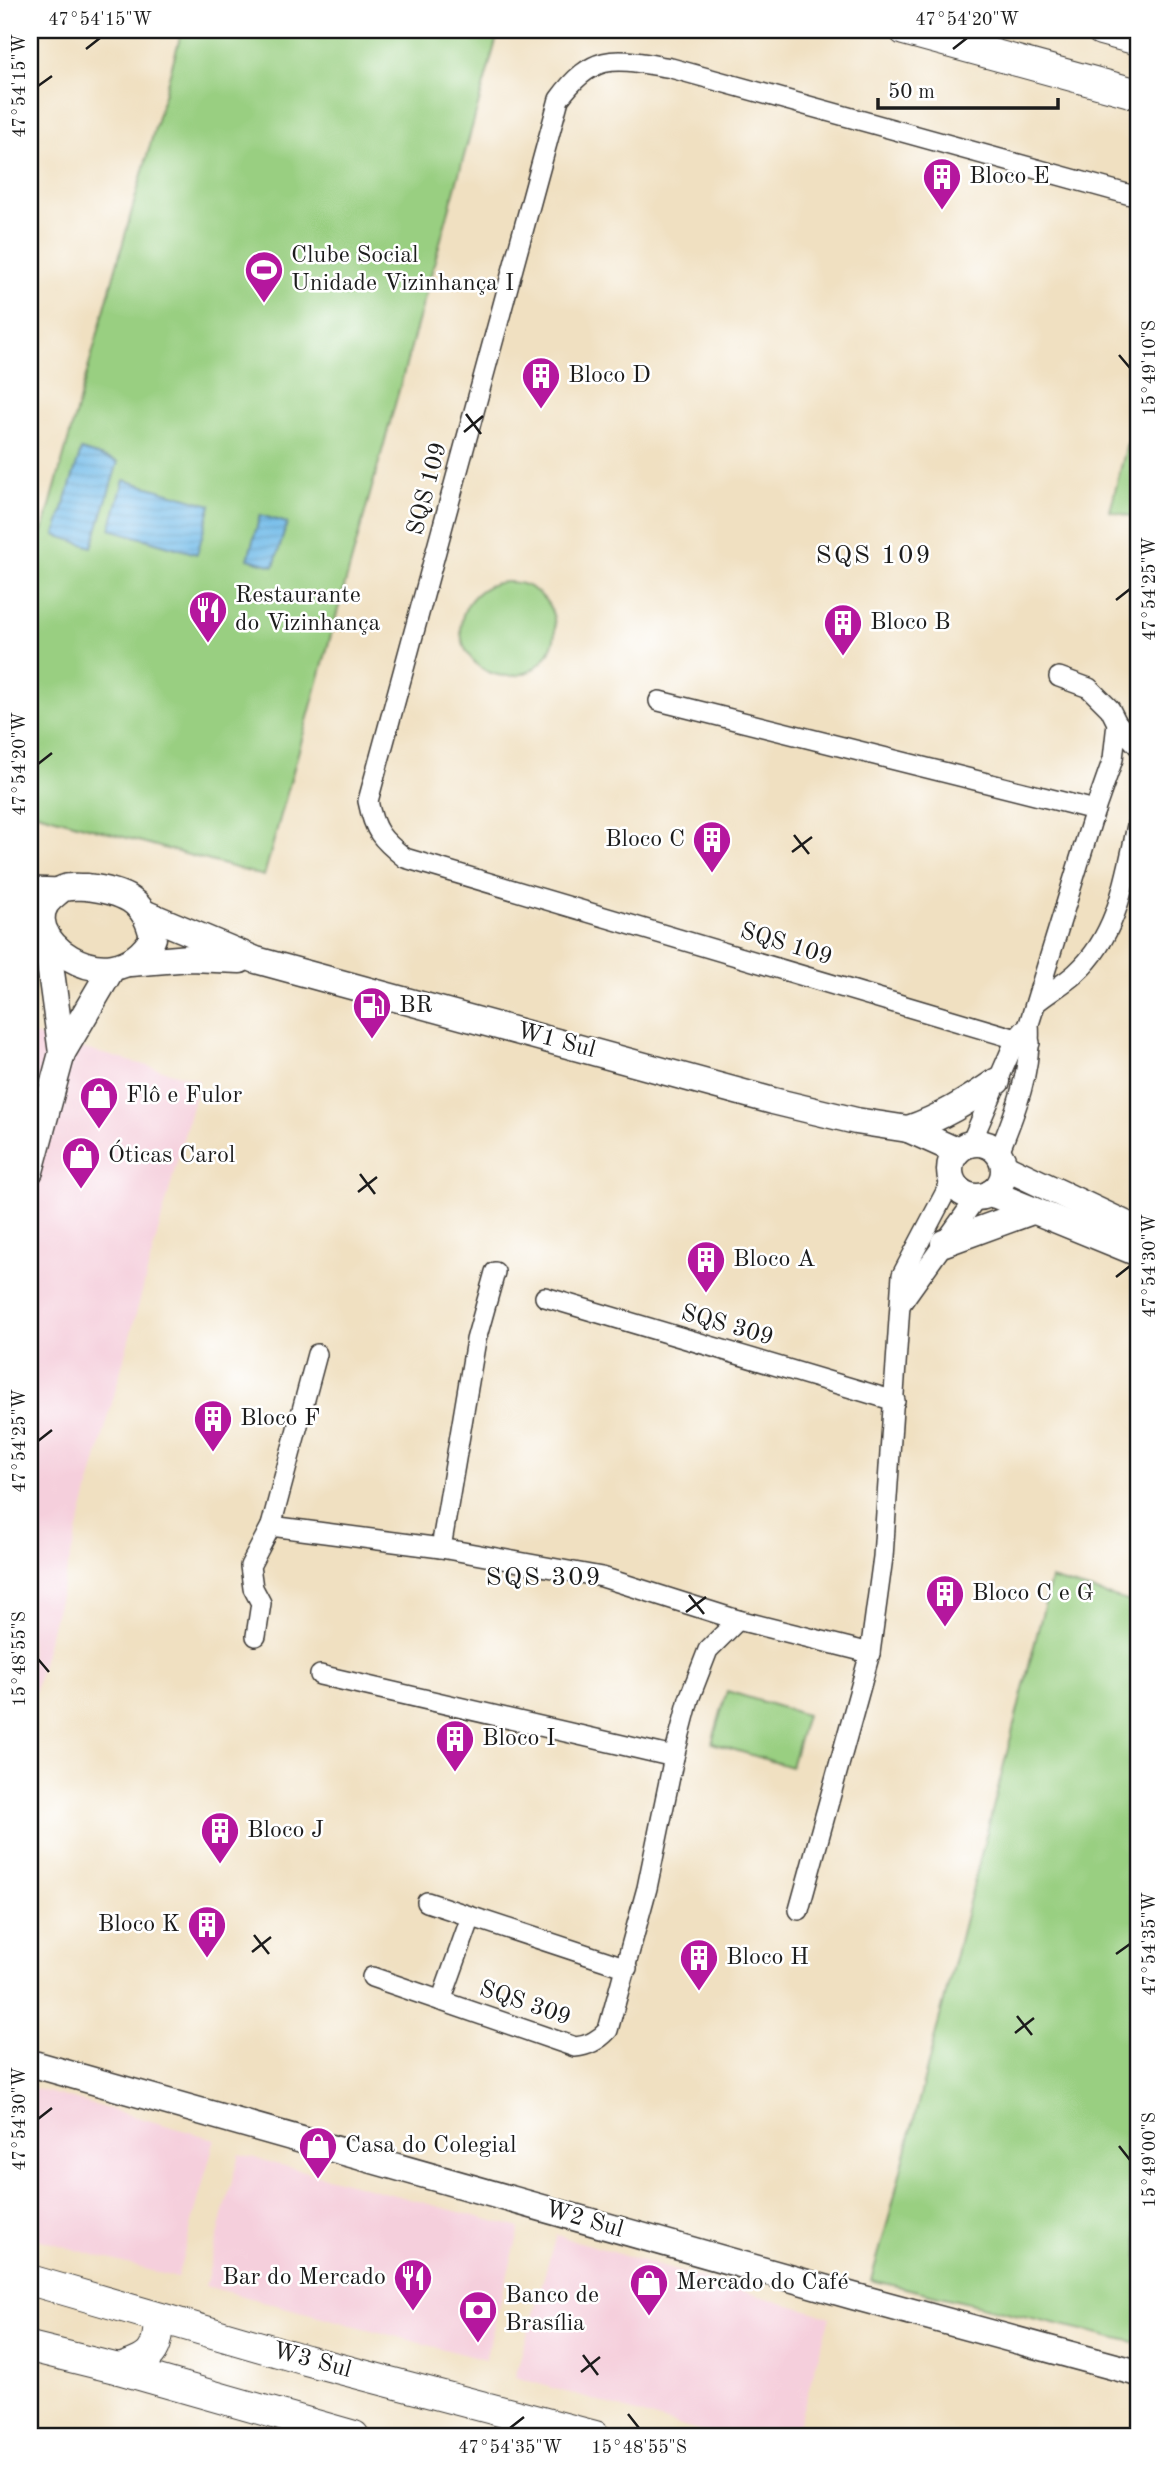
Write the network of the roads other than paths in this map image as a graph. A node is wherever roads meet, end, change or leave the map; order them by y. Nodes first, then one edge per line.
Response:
1 (904, 30) edge
2 (1101, 30) edge
3 (1138, 40) edge
4 (1138, 94) edge
5 (1138, 197) edge
6 (1059, 677) dead end
7 (659, 701) dead end
8 (1116, 723) junction
9 (1138, 746) edge
10 (1095, 810) junction
11 (1138, 821) edge
12 (30, 887) edge
13 (62, 888) junction
14 (144, 913) junction
15 (38, 920) edge
16 (256, 960) junction
17 (121, 965) junction
18 (1037, 1002) junction
19 (1025, 1035) junction
20 (62, 1052) junction
21 (997, 1081) junction
22 (856, 1121) junction
23 (908, 1129) junction
24 (1002, 1159) junction
25 (957, 1160) junction
26 (30, 1171) edge
27 (984, 1195) junction
28 (1032, 1211) junction
29 (1138, 1230) edge
30 (944, 1243) junction
31 (1138, 1253) edge
32 (495, 1272) dead end
33 (545, 1297) dead end
34 (899, 1306) junction
35 (317, 1353) dead end
36 (895, 1401) junction
37 (271, 1526) junction
38 (441, 1548) junction
39 (738, 1620) junction
40 (256, 1636) dead end
41 (870, 1653) junction
42 (320, 1675) dead end
43 (674, 1757) junction
44 (427, 1902) dead end
45 (799, 1910) dead end
46 (471, 1917) junction
47 (627, 1968) junction
48 (372, 1977) dead end
49 (441, 2001) junction
50 (30, 2063) edge
51 (30, 2280) edge
52 (159, 2318) junction
53 (30, 2347) edge
54 (119, 2369) junction
55 (1138, 2373) edge
56 (354, 2436) edge
57 (595, 2436) edge

1 - 4 main road
2 - 3 main road
5 - 19 street, SQS 109
6 - 8 street
7 - 10 street
8 - 9 street
8 - 10 street
10 - 18 street
11 - 18 street
12 - 13 street
13 - 14 street
13 - 15 street
14 - 16 street, W1 Sul
14 - 17 street
15 - 17 street
15 - 20 street
16 - 17 street, W1 Sul
16 - 22 street, W1 Sul
17 - 20 street
18 - 19 street
19 - 21 street
19 - 24 street
20 - 26 street
21 - 23 street
21 - 25 street
22 - 23 street, W1 Sul
22 - 25 street, W1 Sul
23 - 25 street, W1 Sul
24 - 25 street
24 - 27 street
24 - 29 street
25 - 27 street
25 - 34 street
27 - 28 street
27 - 30 street
28 - 30 street
28 - 31 street
30 - 34 street
32 - 38 street
33 - 36 street, SQS 309
34 - 36 street
35 - 37 street
36 - 41 street
37 - 38 street
37 - 40 street
38 - 39 street
39 - 41 street
39 - 43 street, SQS 309
41 - 45 street
42 - 43 street
43 - 47 street, SQS 309
44 - 46 street
46 - 47 street
46 - 49 street, SQS 309
47 - 49 street, SQS 309
48 - 49 street, SQS 309
50 - 55 street, W2 Sul
51 - 52 main road, W3 Sul
52 - 54 main road
52 - 57 main road, W3 Sul
53 - 54 main road
54 - 56 main road

